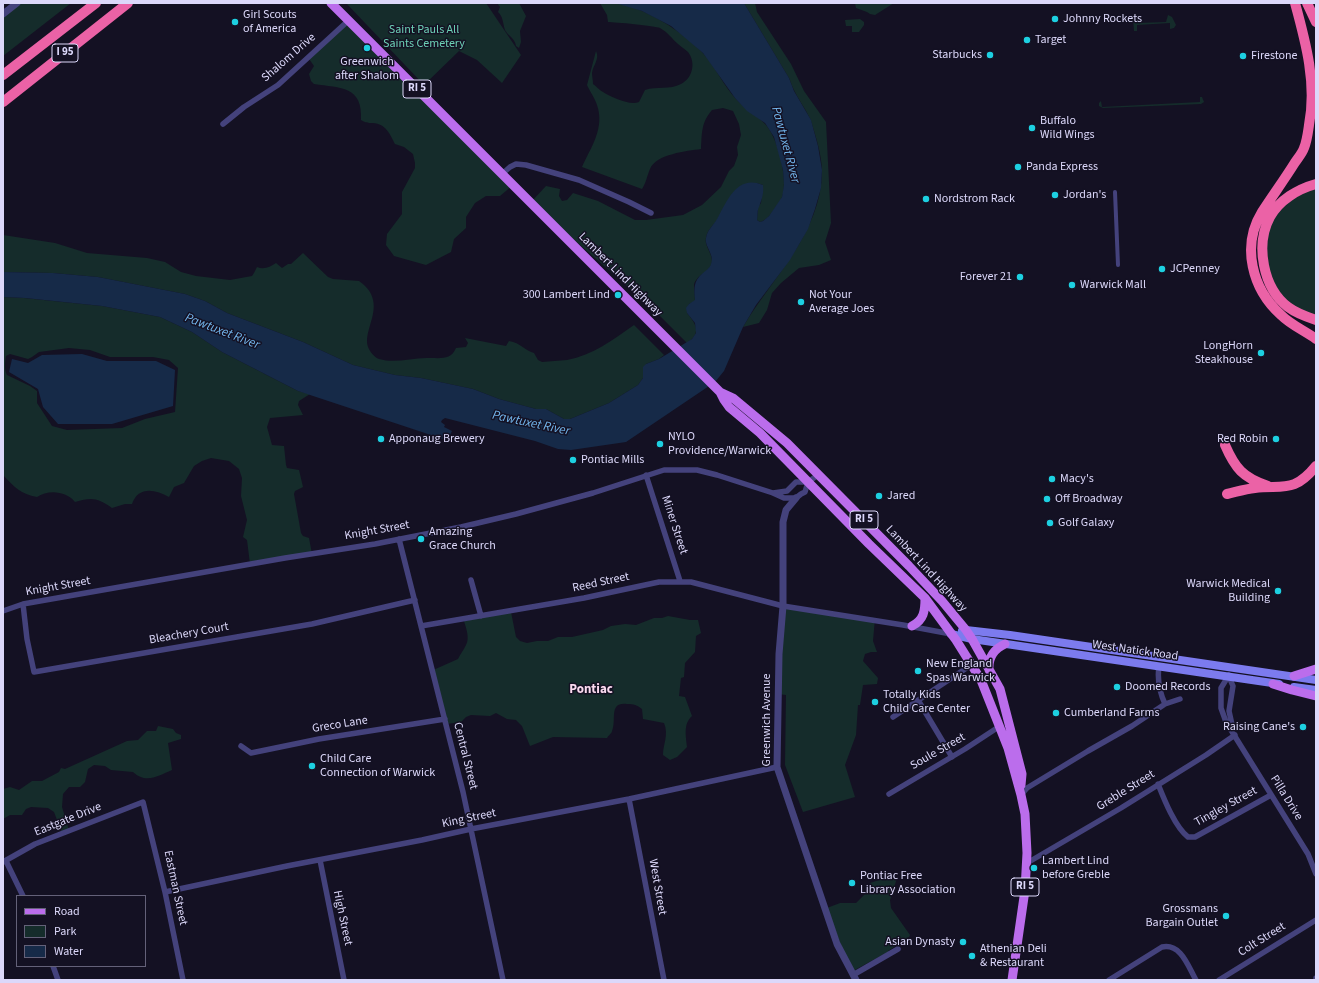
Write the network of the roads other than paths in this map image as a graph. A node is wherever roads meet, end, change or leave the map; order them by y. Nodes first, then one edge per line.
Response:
1 (17, 3) edge
2 (96, 3) edge
3 (128, 3) edge
4 (331, 3) edge
5 (1295, 3) edge
6 (1308, 3) edge
7 (9, 6) edge
8 (3, 14) edge
9 (349, 20) junction
10 (1316, 22) edge
11 (3, 75) edge
12 (3, 102) edge
13 (223, 124) dead end
14 (502, 174) junction
15 (1316, 184) edge
16 (1115, 192) dead end
17 (651, 214) dead end
18 (1118, 265) dead end
19 (1316, 320) edge
20 (1316, 339) edge
21 (720, 392) junction
22 (1225, 445) dead end
23 (1316, 466) edge
24 (646, 475) junction
25 (818, 475) junction
26 (808, 482) junction
27 (1279, 488) junction
28 (772, 493) junction
29 (1227, 494) dead end
30 (796, 498) junction
31 (399, 539) junction
32 (471, 580) dead end
33 (680, 581) junction
34 (925, 598) junction
35 (415, 600) junction
36 (23, 604) junction
37 (783, 606) junction
38 (3, 611) edge
39 (481, 616) junction
40 (421, 626) junction
41 (912, 626) junction
42 (966, 630) junction
43 (952, 634) junction
44 (972, 639) junction
45 (1005, 644) junction
46 (971, 665) junction
47 (1159, 666) junction
48 (1230, 667) junction
49 (1316, 669) edge
50 (989, 670) junction
51 (1294, 676) junction
52 (1229, 677) junction
53 (1316, 680) edge
54 (1273, 684) junction
55 (1316, 690) edge
56 (1316, 696) edge
57 (1180, 699) dead end
58 (918, 700) junction
59 (1165, 704) junction
60 (893, 717) dead end
61 (445, 719) junction
62 (997, 728) dead end
63 (1235, 735) junction
64 (241, 746) dead end
65 (952, 756) junction
66 (777, 767) junction
67 (1158, 784) junction
68 (889, 794) dead end
69 (1021, 795) junction
70 (1271, 795) junction
71 (628, 799) junction
72 (143, 802) joint
73 (471, 829) junction
74 (320, 860) junction
75 (4, 862) edge
76 (1027, 863) junction
77 (1316, 874) edge
78 (165, 892) junction
79 (22, 895) edge
80 (1316, 920) edge
81 (898, 949) dead end
82 (53, 967) edge
83 (854, 977) edge
84 (58, 980) edge
85 (183, 980) edge
86 (344, 980) edge
87 (503, 980) edge
88 (664, 980) edge
89 (1012, 980) edge
90 (1109, 980) edge
91 (1196, 980) edge
92 (1219, 980) edge

1 - 7 street
2 - 11 highway, I 95
3 - 12 highway, I 95
4 - 9 main road, RI 5
5 - 20 highway
6 - 10 highway
7 - 8 street
9 - 13 street, Shalom Drive
9 - 14 main road, RI 5
14 - 17 street
14 - 21 main road, Lambert Lind Highway / RI 5
15 - 19 highway
16 - 18 street
21 - 25 main road, Lambert Lind Highway / RI 5
21 - 26 main road, Lambert Lind Highway / RI 5
22 - 27 highway
23 - 27 highway
24 - 28 street, Knight Street
24 - 31 street, Knight Street
24 - 33 street, Miner Street
25 - 26 street
25 - 42 main road, Lambert Lind Highway / RI 5
26 - 28 street
26 - 30 street
26 - 34 main road, Lambert Lind Highway / RI 5
27 - 29 highway
28 - 30 street, Knight Street
30 - 37 street, Greenwich Avenue
31 - 35 street, Central Street
31 - 36 street, Knight Street
32 - 39 street
33 - 37 street, Reed Street
33 - 39 street, Reed Street
34 - 41 main road
34 - 43 main road, Lambert Lind Highway / RI 5
35 - 36 street, Bleachery Court
35 - 40 street, Central Street
36 - 38 street, Knight Street
37 - 41 street, West Natick Road
37 - 66 street, Greenwich Avenue
39 - 40 street, Reed Street
40 - 61 street, Central Street
41 - 43 street, West Natick Road
42 - 43 main road, West Natick Road
42 - 44 main road, Lambert Lind Highway / RI 5
42 - 48 main road, West Natick Road
43 - 44 main road, West Natick Road
43 - 46 main road, Lambert Lind Highway / RI 5
44 - 45 main road, West Natick Road
44 - 50 main road, Lambert Lind Highway / RI 5
45 - 47 main road, West Natick Road
45 - 50 main road
46 - 58 street
46 - 69 main road, Lambert Lind Highway / RI 5
47 - 52 main road, West Natick Road
47 - 59 street
48 - 51 main road, West Natick Road
48 - 52 street, Pilla Drive
49 - 51 main road
50 - 69 main road, Lambert Lind Highway / RI 5
51 - 53 main road, West Natick Road
52 - 54 main road, West Natick Road
52 - 63 street, Pilla Drive
52 - 63 street, Pilla Drive
54 - 55 main road, West Natick Road
54 - 56 main road
57 - 59 street
58 - 60 street
58 - 65 street
59 - 69 street
61 - 64 street, Greco Lane
61 - 73 street, Central Street
62 - 65 street, Soule Street
63 - 67 street, Greble Street
63 - 70 street, Pilla Drive
65 - 68 street, Soule Street
66 - 71 street, King Street
66 - 83 street, Greenwich Avenue
67 - 70 street, Tingley Street
67 - 76 street, Greble Street
69 - 76 main road, Lambert Lind Highway / RI 5
70 - 77 street, Pilla Drive
71 - 73 street, King Street
71 - 88 street, West Street
72 - 75 street, Eastgate Drive
72 - 78 street, Eastman Street
73 - 74 street, King Street
73 - 87 street, Central Street
74 - 78 street, King Street
74 - 86 street, High Street
75 - 79 street
76 - 89 main road, Lambert Lind Highway / RI 5
78 - 85 street, Eastman Street
80 - 92 street, Colt Street
81 - 83 street
82 - 84 street
90 - 91 street

